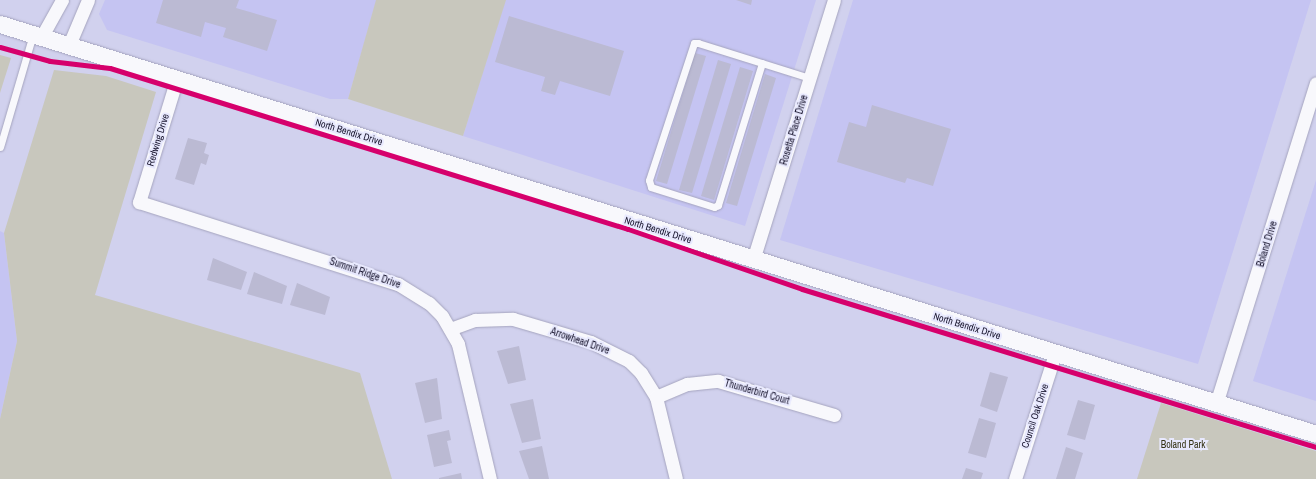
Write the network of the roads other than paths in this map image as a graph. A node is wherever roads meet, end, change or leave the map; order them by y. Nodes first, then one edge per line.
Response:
1 (62, 0) edge
2 (88, 0) edge
3 (834, 0) edge
4 (0, 24) edge
5 (38, 35) junction
6 (69, 45) junction
7 (762, 63) junction
8 (177, 78) junction
9 (810, 78) junction
10 (1316, 83) edge
11 (1312, 108) edge
12 (0, 147) edge
13 (139, 202) joint
14 (753, 260) junction
15 (450, 329) junction
16 (1055, 354) junction
17 (656, 397) junction
18 (1216, 404) junction
19 (834, 415) dead end
20 (1316, 434) edge
21 (490, 479) edge
22 (676, 479) edge
23 (1015, 479) edge

1 - 5 street
2 - 6 street
3 - 9 street, Rosetta Place Drive
4 - 5 street, North Bendix Drive
5 - 6 street, North Bendix Drive
5 - 12 lane
6 - 8 street, North Bendix Drive
7 - 7 lane
7 - 9 lane
8 - 13 street, Redwing Drive
8 - 14 street, North Bendix Drive
9 - 14 street, Rosetta Place Drive
10 - 11 street, Boland Drive
11 - 18 street, Boland Drive
13 - 15 street, Summit Ridge Drive
14 - 16 street, North Bendix Drive
15 - 17 street, Arrowhead Drive
15 - 21 street, Summit Ridge Drive
16 - 18 street, North Bendix Drive
16 - 23 street, Council Oak Drive
17 - 19 street, Thunderbird Court
17 - 22 street, Arrowhead Drive
18 - 20 street, North Bendix Drive

